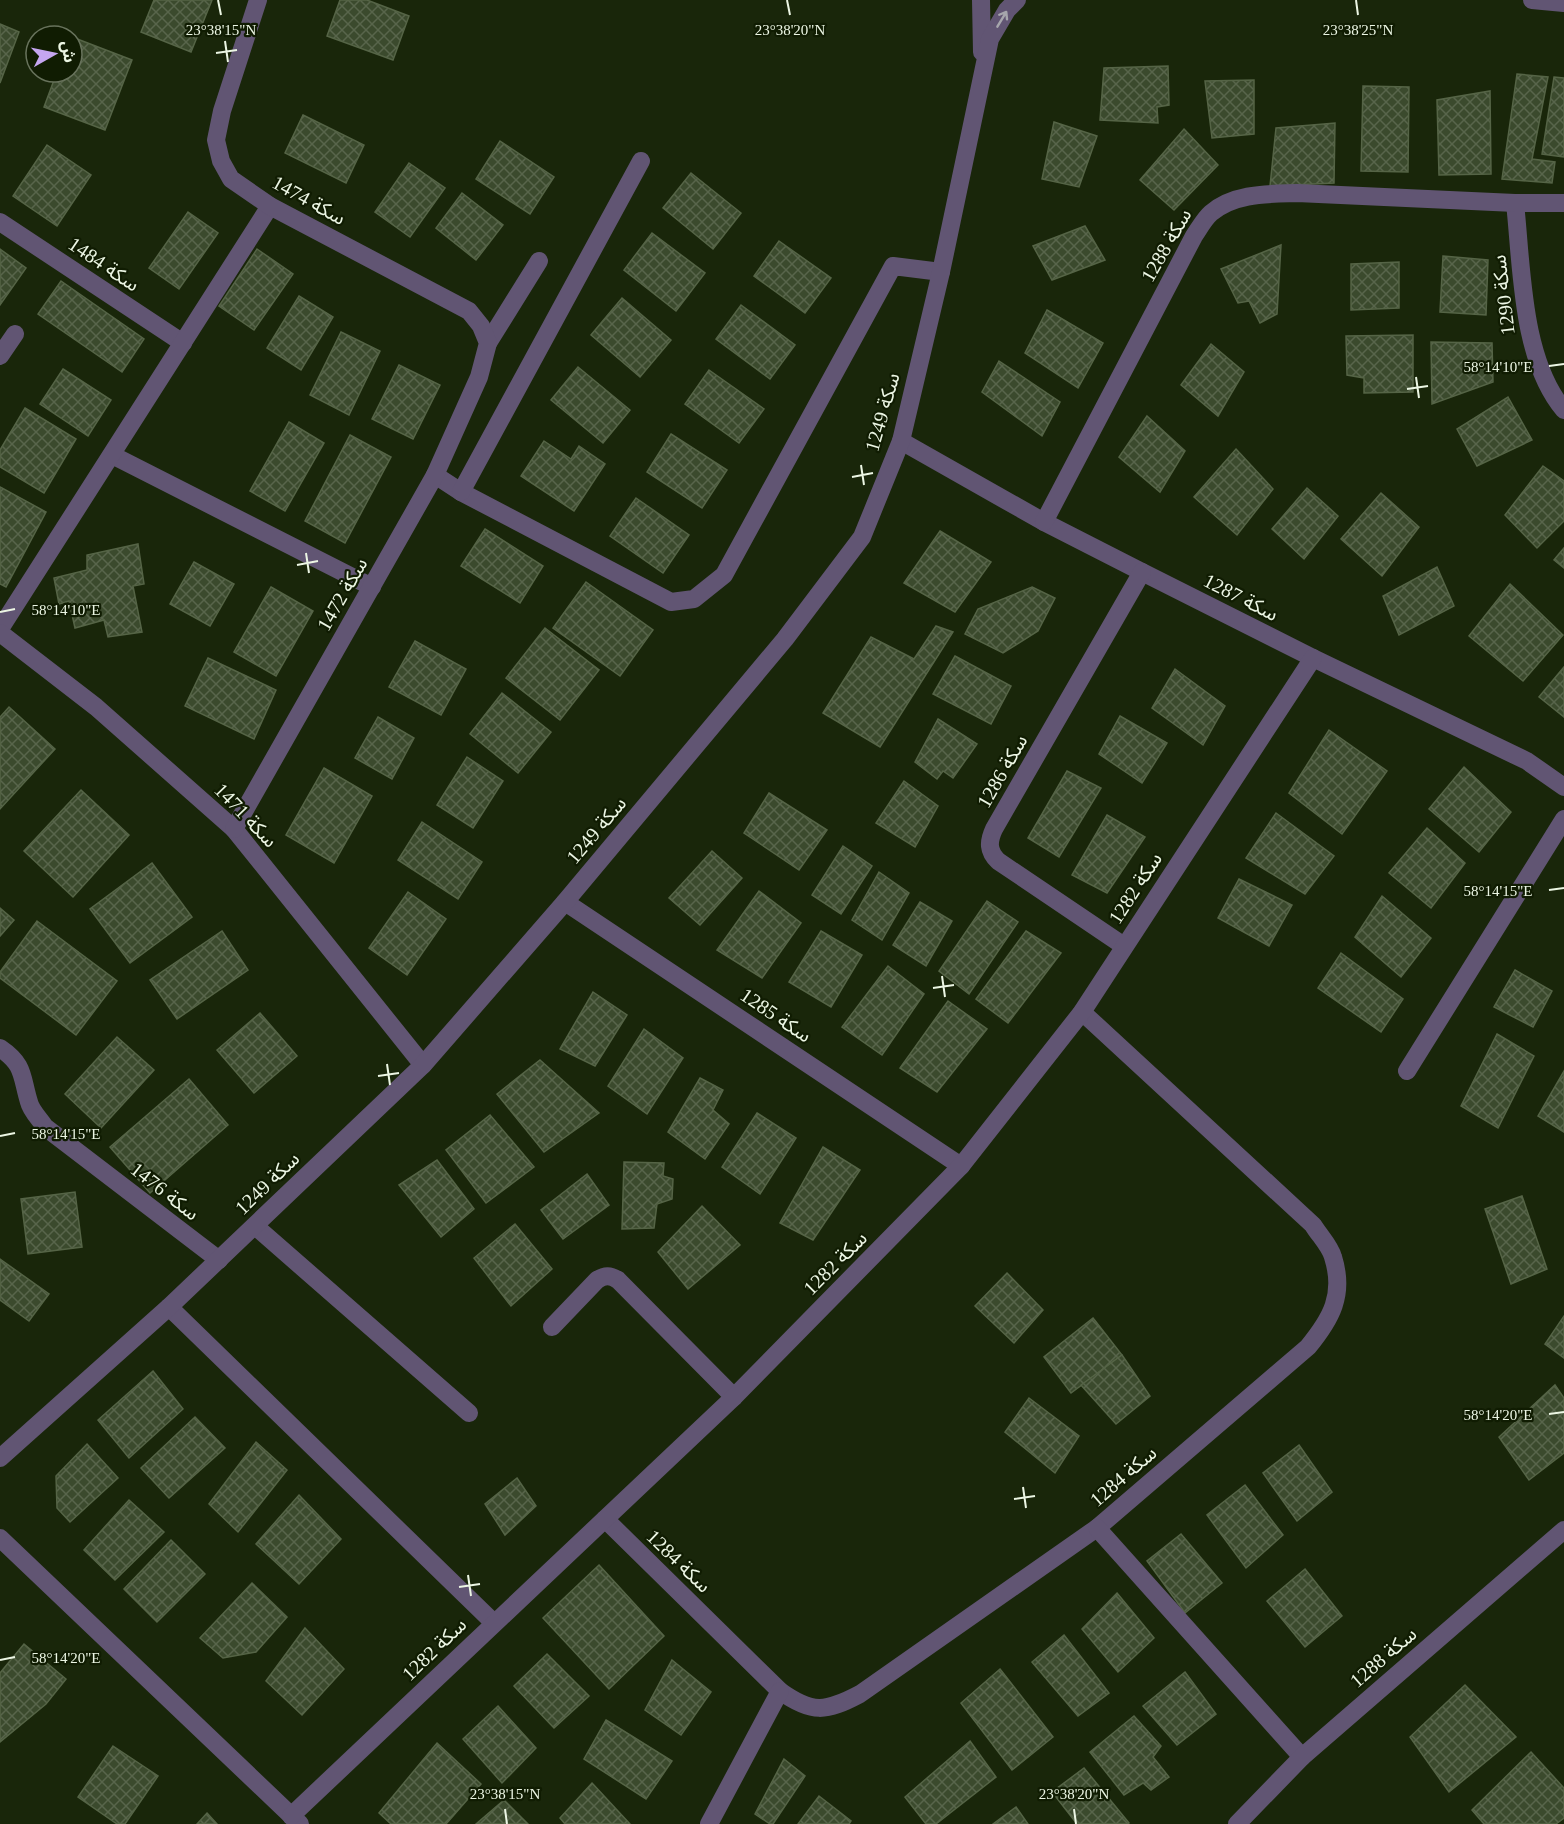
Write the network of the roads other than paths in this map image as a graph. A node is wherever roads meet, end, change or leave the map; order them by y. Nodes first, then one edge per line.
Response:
1 (258, 0) edge
2 (981, 0) edge
3 (1017, 0) edge
4 (1532, 0) edge
5 (1564, 3) edge
6 (981, 81) junction
7 (641, 161) dead end
8 (1515, 203) junction
9 (1564, 203) edge
10 (270, 206) junction
11 (0, 222) edge
12 (539, 261) dead end
13 (941, 272) junction
14 (15, 334) dead end
15 (183, 343) junction
16 (488, 343) junction
17 (0, 356) edge
18 (1564, 410) edge
19 (901, 441) junction
20 (112, 455) junction
21 (435, 475) junction
22 (461, 492) junction
23 (1044, 522) junction
24 (1142, 572) junction
25 (372, 587) junction
26 (0, 631) edge
27 (1312, 658) junction
28 (1564, 787) edge
29 (1564, 819) edge
30 (234, 829) junction
31 (565, 902) junction
32 (1124, 946) junction
33 (1082, 1012) junction
34 (0, 1048) edge
35 (423, 1065) junction
36 (1407, 1071) dead end
37 (961, 1166) junction
38 (255, 1226) junction
39 (219, 1260) junction
40 (169, 1307) junction
41 (552, 1328) dead end
42 (734, 1397) junction
43 (469, 1413) dead end
44 (0, 1458) edge
45 (605, 1520) junction
46 (1097, 1528) junction
47 (1564, 1530) edge
48 (0, 1538) edge
49 (494, 1623) junction
50 (780, 1691) junction
51 (1302, 1757) junction
52 (296, 1820) edge
53 (709, 1824) edge
54 (1237, 1824) edge

1 - 10 street, سكة 1474
2 - 6 street, سكة 1249
6 -> 3 street, سكة 1249
4 - 5 street
6 - 13 street, سكة 1249
7 - 22 street
8 - 9 street, سكة 1288
8 - 18 street, سكة 1290
8 - 23 street, سكة 1288
10 - 15 street
10 - 16 street, سكة 1474
11 - 15 street, سكة 1484
12 - 16 street
13 - 19 street, سكة 1249
13 - 22 street
14 - 17 street
15 - 20 street
16 - 21 street, سكة 1472
19 - 23 street, سكة 1287
19 - 31 street, سكة 1249
20 - 25 street
20 - 26 street
21 - 22 street
21 - 25 street, سكة 1472
23 - 24 street, سكة 1287
24 - 27 street, سكة 1287
24 - 32 street, سكة 1286
25 - 30 street, سكة 1472
26 - 30 street, سكة 1471
27 - 28 street, سكة 1287
27 - 32 street, سكة 1282
29 - 36 street
30 - 35 street, سكة 1471
31 - 35 street, سكة 1249
31 - 37 street, سكة 1285
32 - 33 street, سكة 1282
33 - 37 street, سكة 1282
33 - 46 street, سكة 1284
34 - 39 street, سكة 1476
35 - 38 street, سكة 1249
37 - 42 street, سكة 1282
38 - 39 street, سكة 1249
38 - 43 street
39 - 40 street, سكة 1249
40 - 44 street, سكة 1249
40 - 49 street
41 - 42 street
42 - 45 street, سكة 1282
45 - 49 street, سكة 1282
45 - 50 street, سكة 1284
46 - 50 street, سكة 1284
46 - 51 street
47 - 51 street, سكة 1288
48 - 52 street
49 - 52 street, سكة 1282
50 - 53 street
51 - 54 street, سكة 1288

